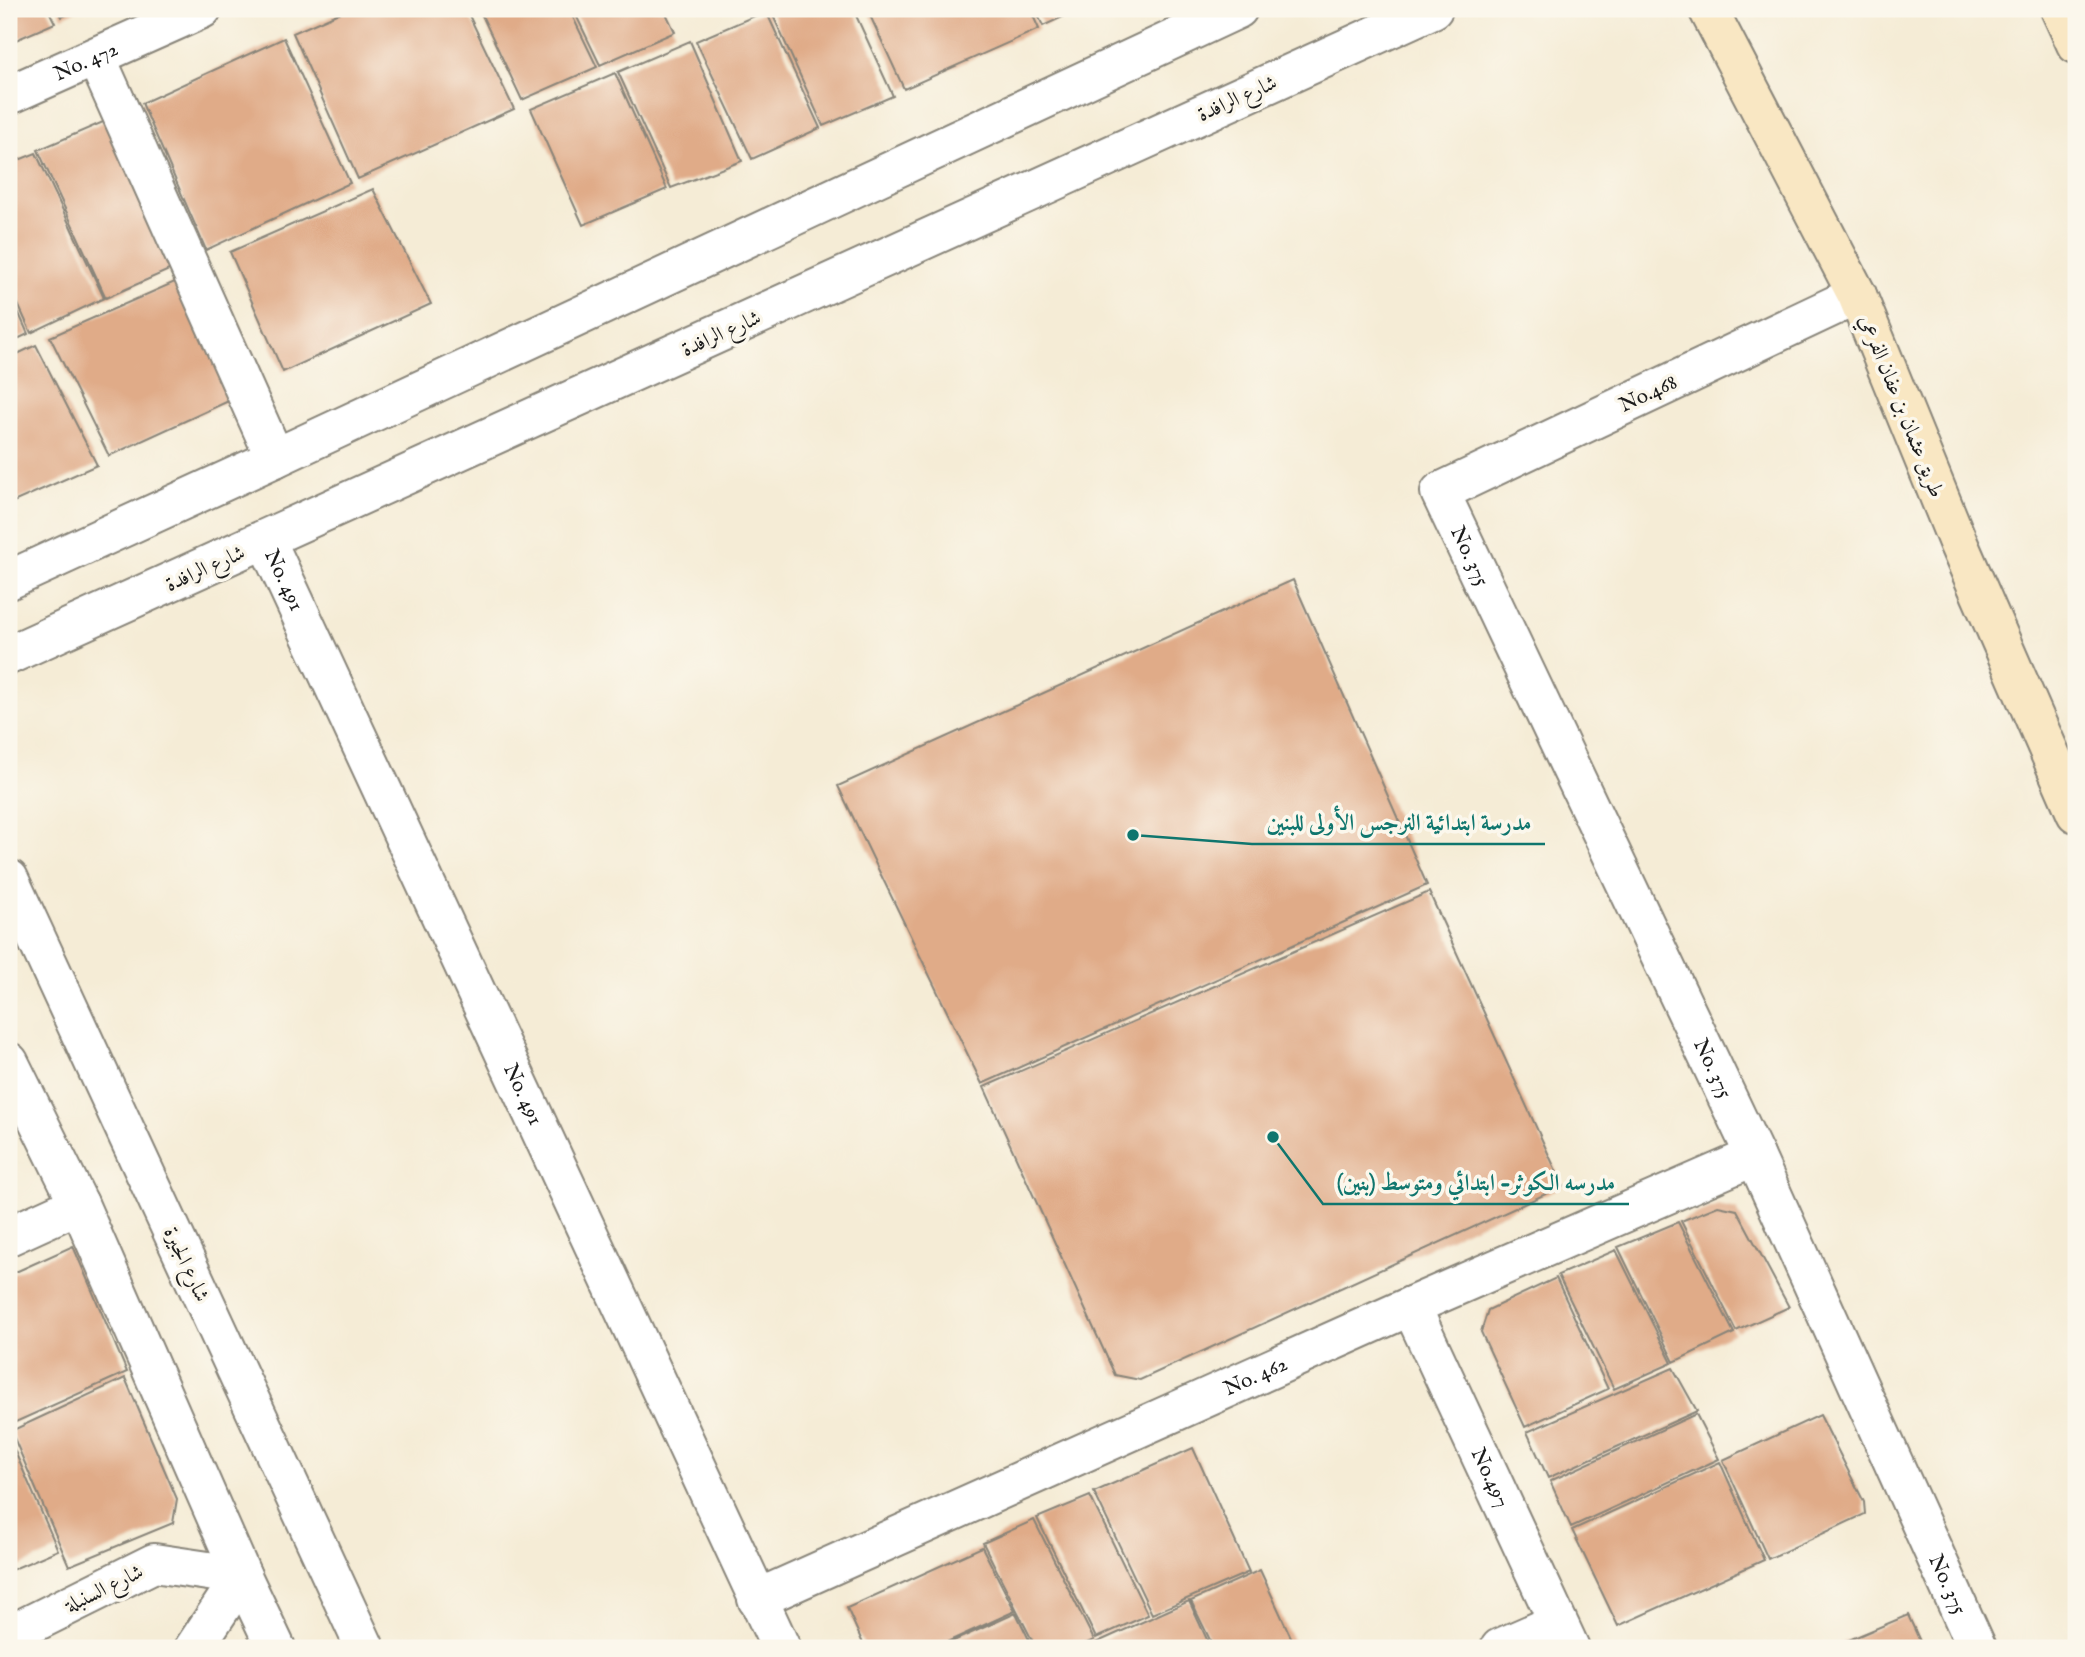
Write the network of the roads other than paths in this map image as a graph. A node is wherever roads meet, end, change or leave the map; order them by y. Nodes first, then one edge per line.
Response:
1 (202, 9) edge
2 (1433, 9) edge
3 (1707, 9) edge
4 (2060, 9) edge
5 (1226, 11) edge
6 (2076, 44) edge
7 (96, 57) junction
8 (9, 95) edge
9 (1857, 295) junction
10 (275, 458) junction
11 (1440, 492) joint
12 (266, 540) junction
13 (9, 580) edge
14 (9, 655) edge
15 (2076, 813) edge
16 (9, 879) edge
17 (9, 1062) edge
18 (1755, 1156) junction
19 (79, 1204) junction
20 (9, 1236) edge
21 (1411, 1306) junction
22 (242, 1576) junction
23 (757, 1599) junction
24 (9, 1635) edge
25 (1564, 1636) edge
26 (194, 1648) edge
27 (276, 1648) edge
28 (365, 1648) edge
29 (781, 1648) edge
30 (1500, 1648) edge
31 (1977, 1648) edge

1 - 7 street, No. 472
2 - 12 street, شارع الرافدة
3 - 9 main road, طريق عثمان بن عفان الفرعي
4 - 6 main road
5 - 10 street
7 - 8 street, No. 472
7 - 10 street
9 - 11 street, No.468
9 - 15 main road, طريق عثمان بن عفان الفرعي
10 - 13 street
11 - 18 street, No. 375
12 - 14 street, شارع الرافدة
12 - 23 street, No. 491
16 - 28 street, شارع الجيرة
17 - 19 street
18 - 21 street, No. 462
18 - 31 street, No. 375
19 - 20 street
19 - 22 street
21 - 23 street, No. 462
21 - 25 street, No.497
22 - 24 street, شارع السنبلة
22 - 26 street
22 - 27 street
23 - 29 street, No. 491
25 - 30 street

